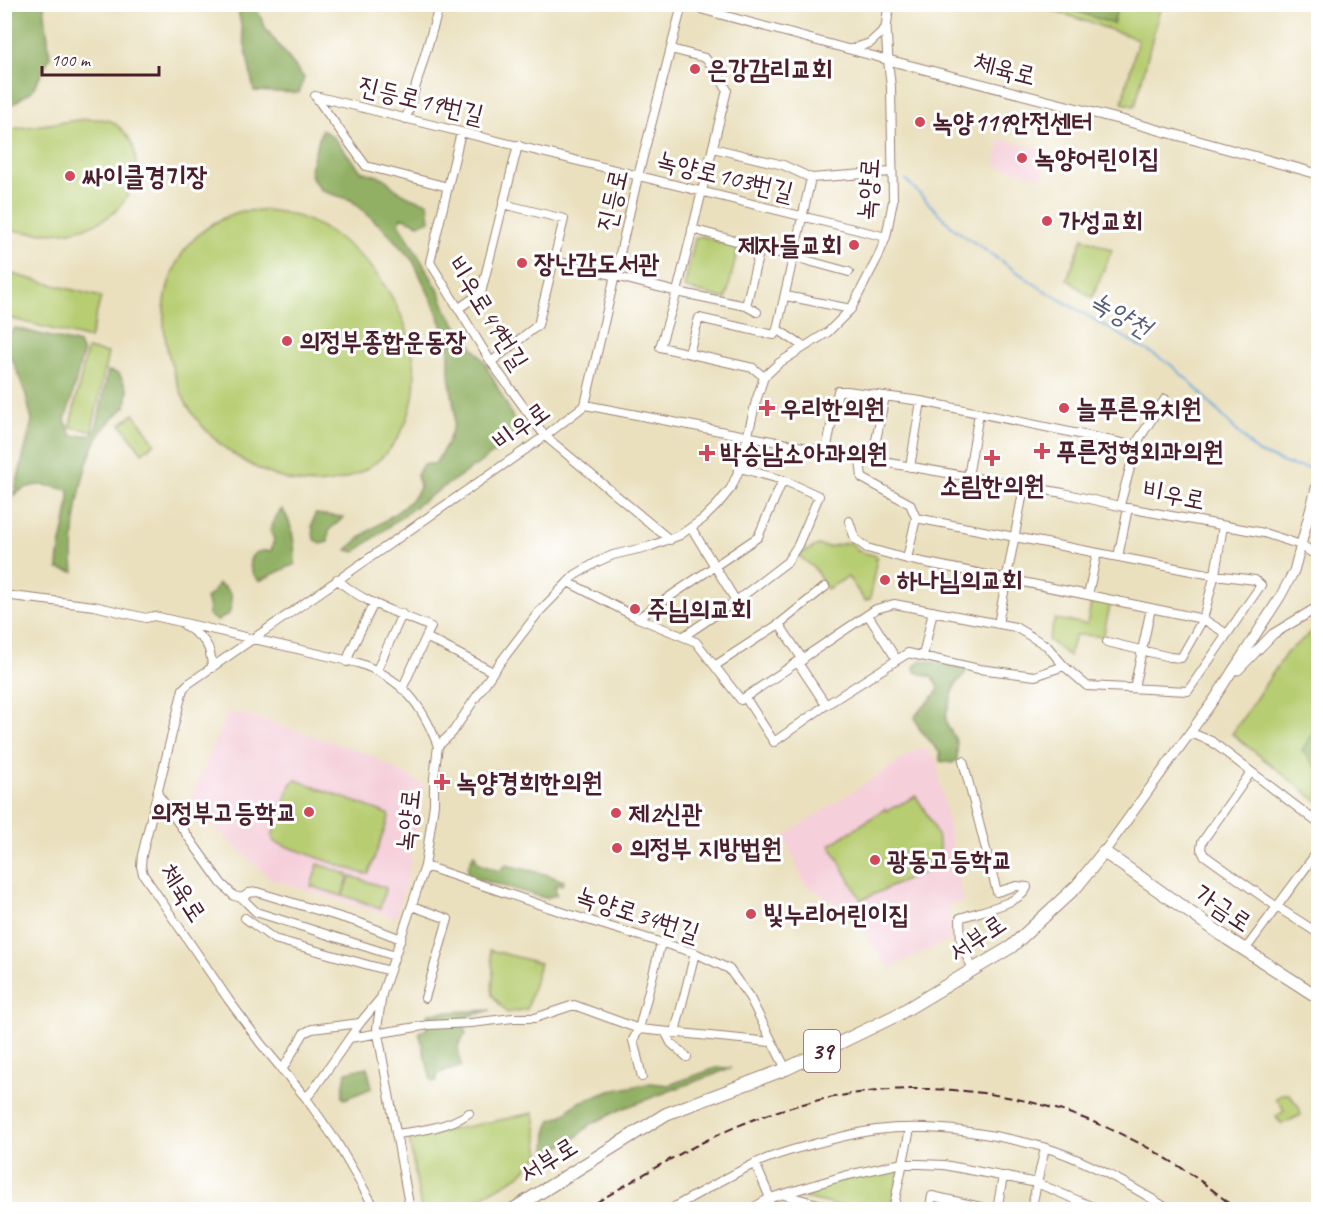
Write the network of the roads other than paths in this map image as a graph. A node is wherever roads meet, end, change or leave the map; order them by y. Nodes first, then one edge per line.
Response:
1 (441, 4) edge
2 (889, 4) edge
3 (682, 5) edge
4 (886, 28) junction
5 (671, 49) junction
6 (846, 49) junction
7 (888, 60) junction
8 (406, 119) junction
9 (461, 132) junction
10 (518, 145) junction
11 (713, 148) junction
12 (891, 172) junction
13 (1318, 174) edge
14 (638, 176) junction
15 (811, 178) junction
16 (448, 186) junction
17 (701, 192) junction
18 (503, 204) junction
19 (801, 218) junction
20 (692, 229) junction
21 (886, 237) junction
22 (760, 248) junction
23 (793, 256) junction
24 (552, 260) junction
25 (849, 272) dead end
26 (616, 275) junction
27 (677, 292) junction
28 (786, 296) junction
29 (746, 306) junction
30 (459, 308) junction
31 (851, 309) junction
32 (757, 312) dead end
33 (777, 329) junction
34 (804, 347) junction
35 (689, 353) junction
36 (491, 362) junction
37 (765, 377) junction
38 (885, 396) junction
39 (1165, 399) dead end
40 (921, 401) junction
41 (585, 405) junction
42 (979, 413) junction
43 (545, 436) junction
44 (748, 436) junction
45 (1136, 447) junction
46 (826, 451) junction
47 (860, 458) junction
48 (872, 460) junction
49 (910, 467) junction
50 (740, 468) junction
51 (968, 477) junction
52 (783, 480) junction
53 (1318, 481) edge
54 (1024, 487) junction
55 (1124, 507) junction
56 (916, 518) junction
57 (849, 521) dead end
58 (1223, 526) junction
59 (692, 529) junction
60 (1016, 538) junction
61 (669, 540) junction
62 (1301, 545) junction
63 (1097, 553) junction
64 (1318, 556) edge
65 (1118, 557) junction
66 (907, 559) junction
67 (714, 567) junction
68 (1215, 574) junction
69 (1007, 578) junction
70 (337, 579) junction
71 (568, 582) junction
72 (825, 587) dead end
73 (4, 595) edge
74 (1088, 595) junction
75 (736, 601) junction
76 (374, 603) junction
77 (1318, 607) edge
78 (1151, 608) junction
79 (933, 611) junction
80 (402, 614) junction
81 (868, 615) junction
82 (638, 618) junction
83 (1203, 619) junction
84 (179, 621) junction
85 (779, 624) junction
86 (998, 624) junction
87 (1227, 634) junction
88 (684, 636) junction
89 (426, 637) junction
90 (251, 640) junction
91 (1107, 642) dead end
92 (1142, 650) junction
93 (923, 656) junction
94 (897, 660) junction
95 (800, 661) junction
96 (347, 662) junction
97 (716, 665) junction
98 (1064, 666) junction
99 (212, 668) junction
100 (377, 670) junction
101 (493, 672) junction
102 (1224, 684) junction
103 (1134, 688) junction
104 (402, 689) junction
105 (746, 697) junction
106 (826, 705) junction
107 (1191, 733) junction
108 (438, 746) junction
109 (963, 761) dead end
110 (1251, 772) junction
111 (157, 792) junction
112 (1318, 823) edge
113 (1318, 851) edge
114 (1104, 852) junction
115 (425, 866) junction
116 (242, 898) junction
117 (412, 906) junction
118 (1277, 907) junction
119 (245, 918) dead end
120 (1318, 933) edge
121 (401, 939) junction
122 (661, 943) junction
123 (1245, 950) junction
124 (695, 953) junction
125 (395, 956) junction
126 (973, 969) junction
127 (390, 971) junction
128 (381, 998) junction
129 (1318, 998) edge
130 (425, 999) dead end
131 (360, 1023) junction
132 (639, 1029) junction
133 (378, 1033) junction
134 (670, 1033) junction
135 (350, 1038) junction
136 (771, 1042) junction
137 (687, 1057) dead end
138 (786, 1069) junction
139 (282, 1070) junction
140 (642, 1077) dead end
141 (306, 1098) junction
142 (469, 1113) dead end
143 (910, 1129) junction
144 (396, 1134) junction
145 (1045, 1148) junction
146 (755, 1163) junction
147 (903, 1164) junction
148 (1003, 1176) junction
149 (1037, 1183) junction
150 (783, 1195) junction
151 (770, 1198) junction
152 (376, 1209) edge
153 (410, 1209) edge
154 (512, 1209) edge
155 (669, 1209) edge
156 (748, 1209) edge
157 (768, 1209) edge
158 (841, 1209) edge
159 (892, 1209) edge
160 (929, 1209) edge
161 (996, 1209) edge
162 (1031, 1209) edge
163 (1100, 1209) edge
164 (1170, 1209) edge

1 - 8 street
2 - 4 street, 녹양로
3 - 5 street, 진등로
3 - 6 street, 체육로
4 - 6 street
4 - 7 street, 녹양로
5 - 11 street
5 - 14 street, 진등로
6 - 7 street, 체육로
7 - 12 street, 녹양로
7 - 13 street, 체육로
8 - 9 street, 진등로19번길
8 - 16 street, 진등로19번길
9 - 10 street, 진등로19번길
9 - 16 street, 비우로49번길
10 - 14 street, 진등로19번길
10 - 18 street
11 - 15 street
11 - 17 street
12 - 15 street
12 - 21 street, 녹양로
14 - 17 street, 녹양로103번길
14 - 26 street, 진등로
15 - 19 street, 녹양로103번길
16 - 30 street, 비우로49번길
17 - 19 street, 녹양로103번길
17 - 20 street
18 - 24 street
18 - 30 street
19 - 21 street, 녹양로103번길
19 - 23 street, 녹양로103번길
20 - 22 street
20 - 27 street
21 - 31 street, 녹양로
22 - 23 street
22 - 29 street
23 - 25 street
23 - 28 street, 녹양로103번길
24 - 26 street
24 - 36 street
26 - 27 street
26 - 41 street, 진등로
27 - 29 street
27 - 35 street
28 - 31 street
28 - 33 street, 녹양로103번길
29 - 32 street
30 - 36 street, 비우로49번길
31 - 34 street, 녹양로
33 - 34 street
33 - 35 street
34 - 37 street, 녹양로
35 - 37 street
36 - 43 street, 비우로49번길
37 - 44 street, 녹양로
38 - 40 street
38 - 46 street
38 - 48 street
39 - 45 street
40 - 42 street
40 - 49 street
41 - 43 street, 비우로
41 - 44 street, 비우로
42 - 45 street
42 - 51 street
43 - 61 street
43 - 70 street, 비우로
44 - 46 street, 비우로
44 - 50 street, 녹양로
45 - 55 street
46 - 47 street, 비우로
47 - 48 street, 비우로
47 - 56 street
48 - 49 street, 비우로
49 - 51 street, 비우로
50 - 52 street
50 - 59 street, 녹양로
51 - 54 street, 비우로
52 - 67 street
52 - 75 street
53 - 62 street, 서부로
54 - 55 street, 비우로
54 - 60 street
55 - 58 street, 비우로
55 - 65 street
56 - 60 street
56 - 66 street
57 - 66 street
58 - 62 street, 비우로
58 - 68 street
59 - 61 street, 녹양로
59 - 67 street
60 - 63 street
60 - 69 street
61 - 71 street, 녹양로
62 - 64 street
62 - 102 street, 서부로
63 - 65 street
63 - 74 street
65 - 68 street
66 - 69 street
67 - 75 street
67 - 82 street
68 - 83 street
68 - 87 street
69 - 74 street
69 - 86 street
70 - 76 street
70 - 90 street, 비우로
71 - 82 street
71 - 101 street, 녹양로
72 - 85 street
73 - 84 street
74 - 78 street
75 - 88 street
76 - 80 street
76 - 96 street
77 - 102 street
78 - 83 street
78 - 92 street
79 - 81 street
79 - 86 street
79 - 93 street
80 - 89 street
80 - 100 street
81 - 94 street
81 - 95 street
82 - 88 street
83 - 87 street
83 - 92 street
84 - 90 street
84 - 99 street
85 - 95 street
85 - 97 street
86 - 98 street
87 - 103 street
88 - 97 street
89 - 101 street
89 - 104 street
90 - 96 street
90 - 99 street, 체육로
91 - 92 street
92 - 103 street
93 - 94 street
93 - 98 street
94 - 106 street
95 - 105 street
95 - 106 street
96 - 100 street
97 - 105 street
98 - 103 street
99 - 111 street, 체육로
100 - 104 street
101 - 108 street, 녹양로
102 - 107 street, 서부로
104 - 108 street
105 - 106 street
107 - 110 street
107 - 114 street, 서부로
108 - 115 street, 녹양로
109 - 126 street
110 - 112 street
110 - 118 street
111 - 116 street
111 - 139 street, 체육로
113 - 118 street
114 - 123 main road, 가금로
114 - 126 main road, 서부로 / 39
115 - 117 street, 녹양로
115 - 122 street, 녹양로34번길
116 - 121 street
116 - 125 street
117 - 121 street, 녹양로
117 - 130 street
118 - 120 street
118 - 123 street
119 - 127 street
121 - 125 street, 녹양로
122 - 124 street, 녹양로34번길
122 - 132 street
123 - 129 main road, 가금로
124 - 134 street
124 - 136 street, 녹양로34번길
125 - 127 street, 녹양로
126 - 138 main road, 서부로 / 39
127 - 128 street, 녹양로
128 - 131 street
128 - 133 street, 녹양로
131 - 135 street
131 - 139 street
132 - 133 street
132 - 134 street
132 - 140 street
133 - 135 street
133 - 144 street, 녹양로
134 - 136 street
134 - 137 street
135 - 141 street
136 - 138 street, 녹양로34번길
138 - 154 main road, 서부로 / 39
139 - 141 street, 체육로
141 - 152 street, 체육로
142 - 144 street
143 - 145 street
143 - 146 street
143 - 147 street
144 - 153 street, 녹양로
145 - 149 street
145 - 164 street
146 - 151 street
146 - 155 street
147 - 148 street
147 - 150 street
147 - 159 street
148 - 149 street
148 - 161 street
149 - 162 street
149 - 163 street
150 - 151 street
150 - 158 street
151 - 156 street
151 - 157 street
160 - 161 street

